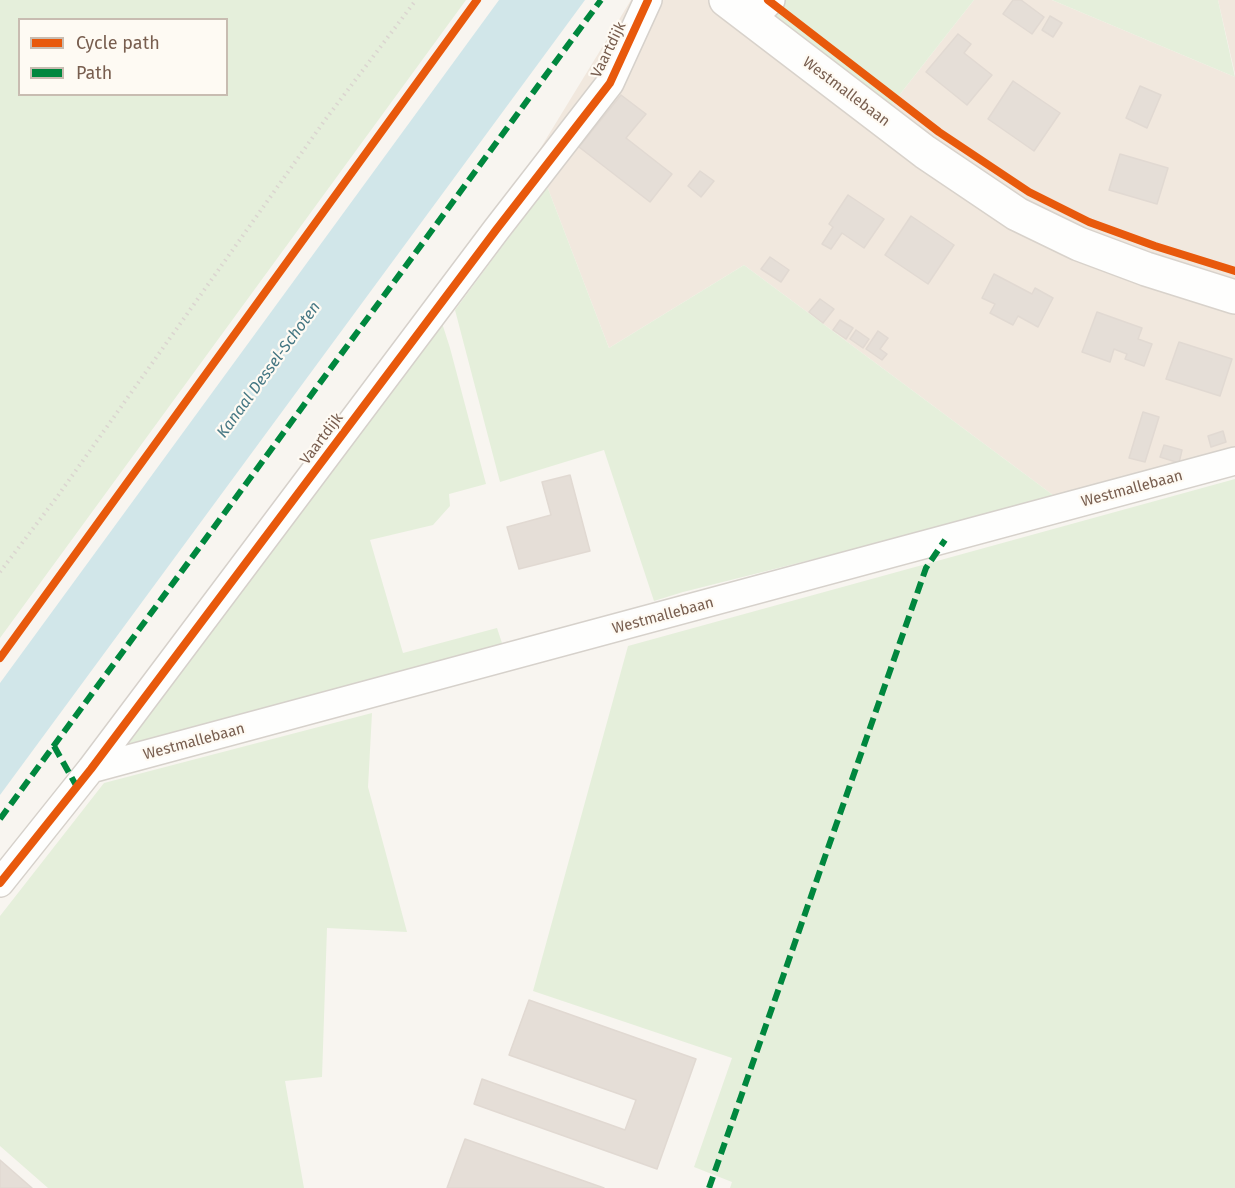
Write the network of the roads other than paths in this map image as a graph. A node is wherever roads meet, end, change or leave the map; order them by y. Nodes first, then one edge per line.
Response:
1 (648, 0) edge
2 (750, 6) edge
3 (1235, 297) edge
4 (1235, 461) edge
5 (91, 769) junction
6 (0, 883) edge

1 - 5 street, Vaartdijk
2 - 3 street, Westmallebaan
4 - 5 street, Westmallebaan
5 - 6 street, Vaartdijk

